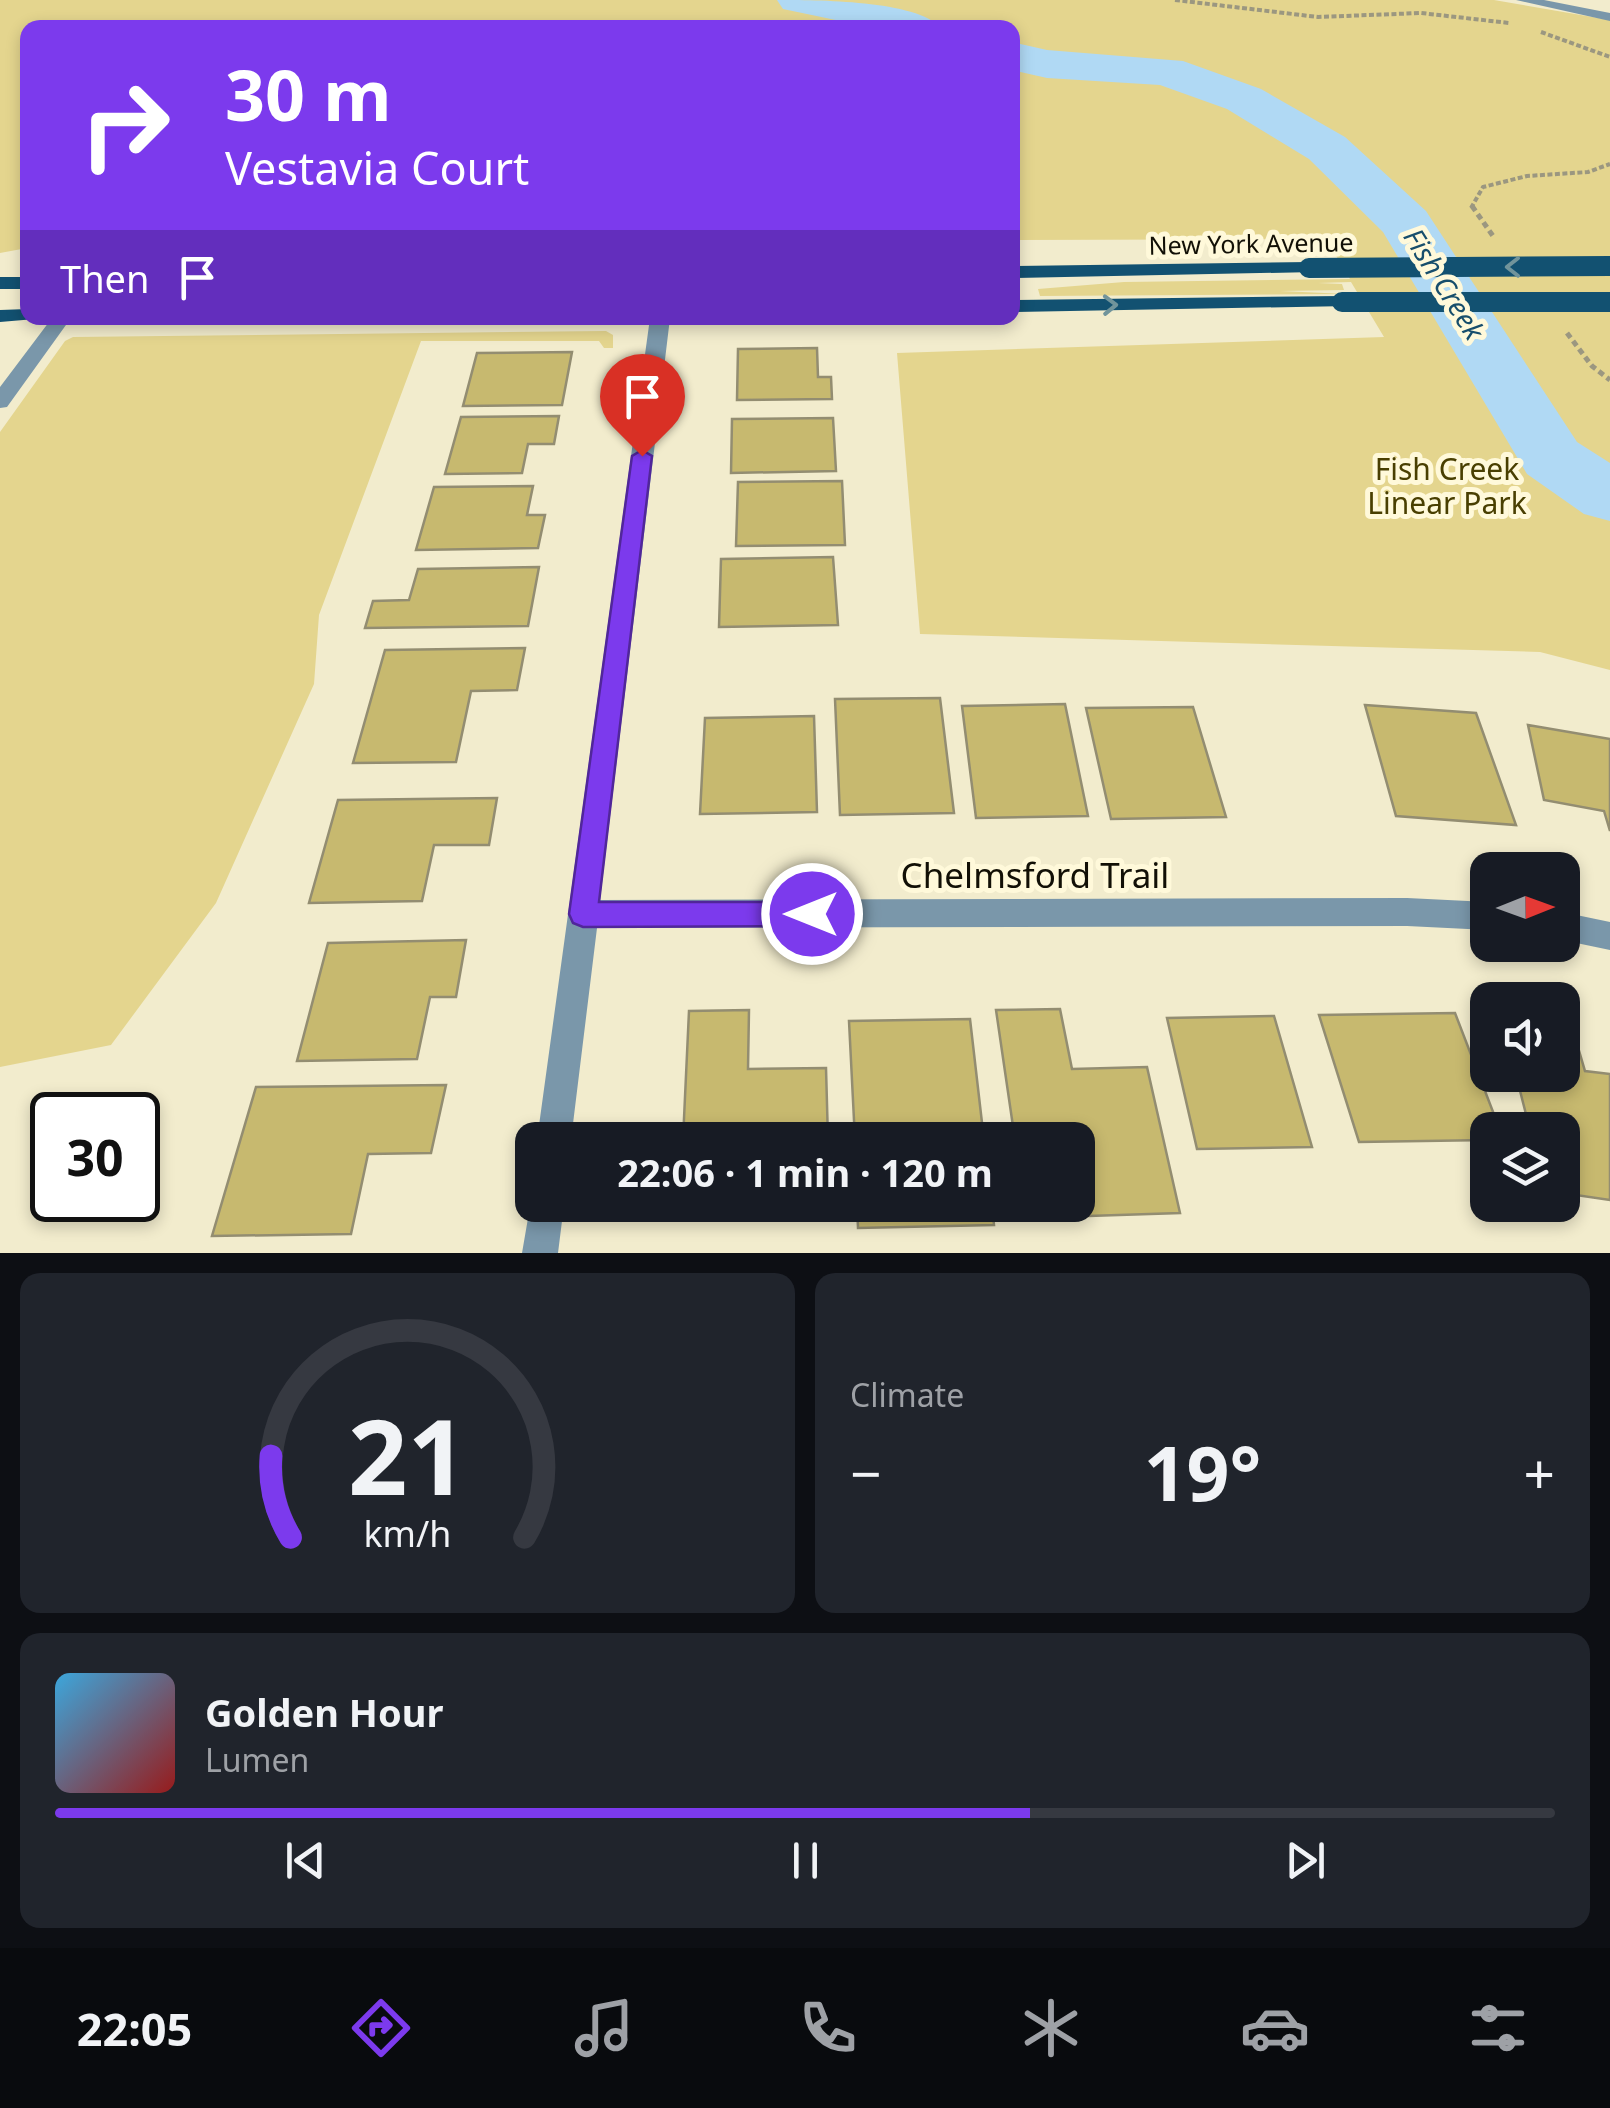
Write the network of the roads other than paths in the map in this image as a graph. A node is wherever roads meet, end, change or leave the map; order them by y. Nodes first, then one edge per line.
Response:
1 (1523, 0) edge
2 (1610, 16) edge
3 (1610, 266) edge
4 (1020, 272) edge
5 (1610, 302) edge
6 (1020, 306) edge
7 (56, 325) edge
8 (659, 325) edge
9 (0, 402) edge
10 (583, 914) junction
11 (1470, 915) edge
12 (1580, 930) edge
13 (1610, 936) edge
14 (556, 1122) edge
15 (544, 1222) edge
16 (540, 1253) edge

1 - 2 street
3 -> 4 main road, New York Avenue, bridge
6 -> 5 main road, New York Avenue, bridge
7 - 9 street
8 - 10 street
10 - 11 street, Chelmsford Trail
10 - 14 street
12 - 13 street
15 - 16 street

